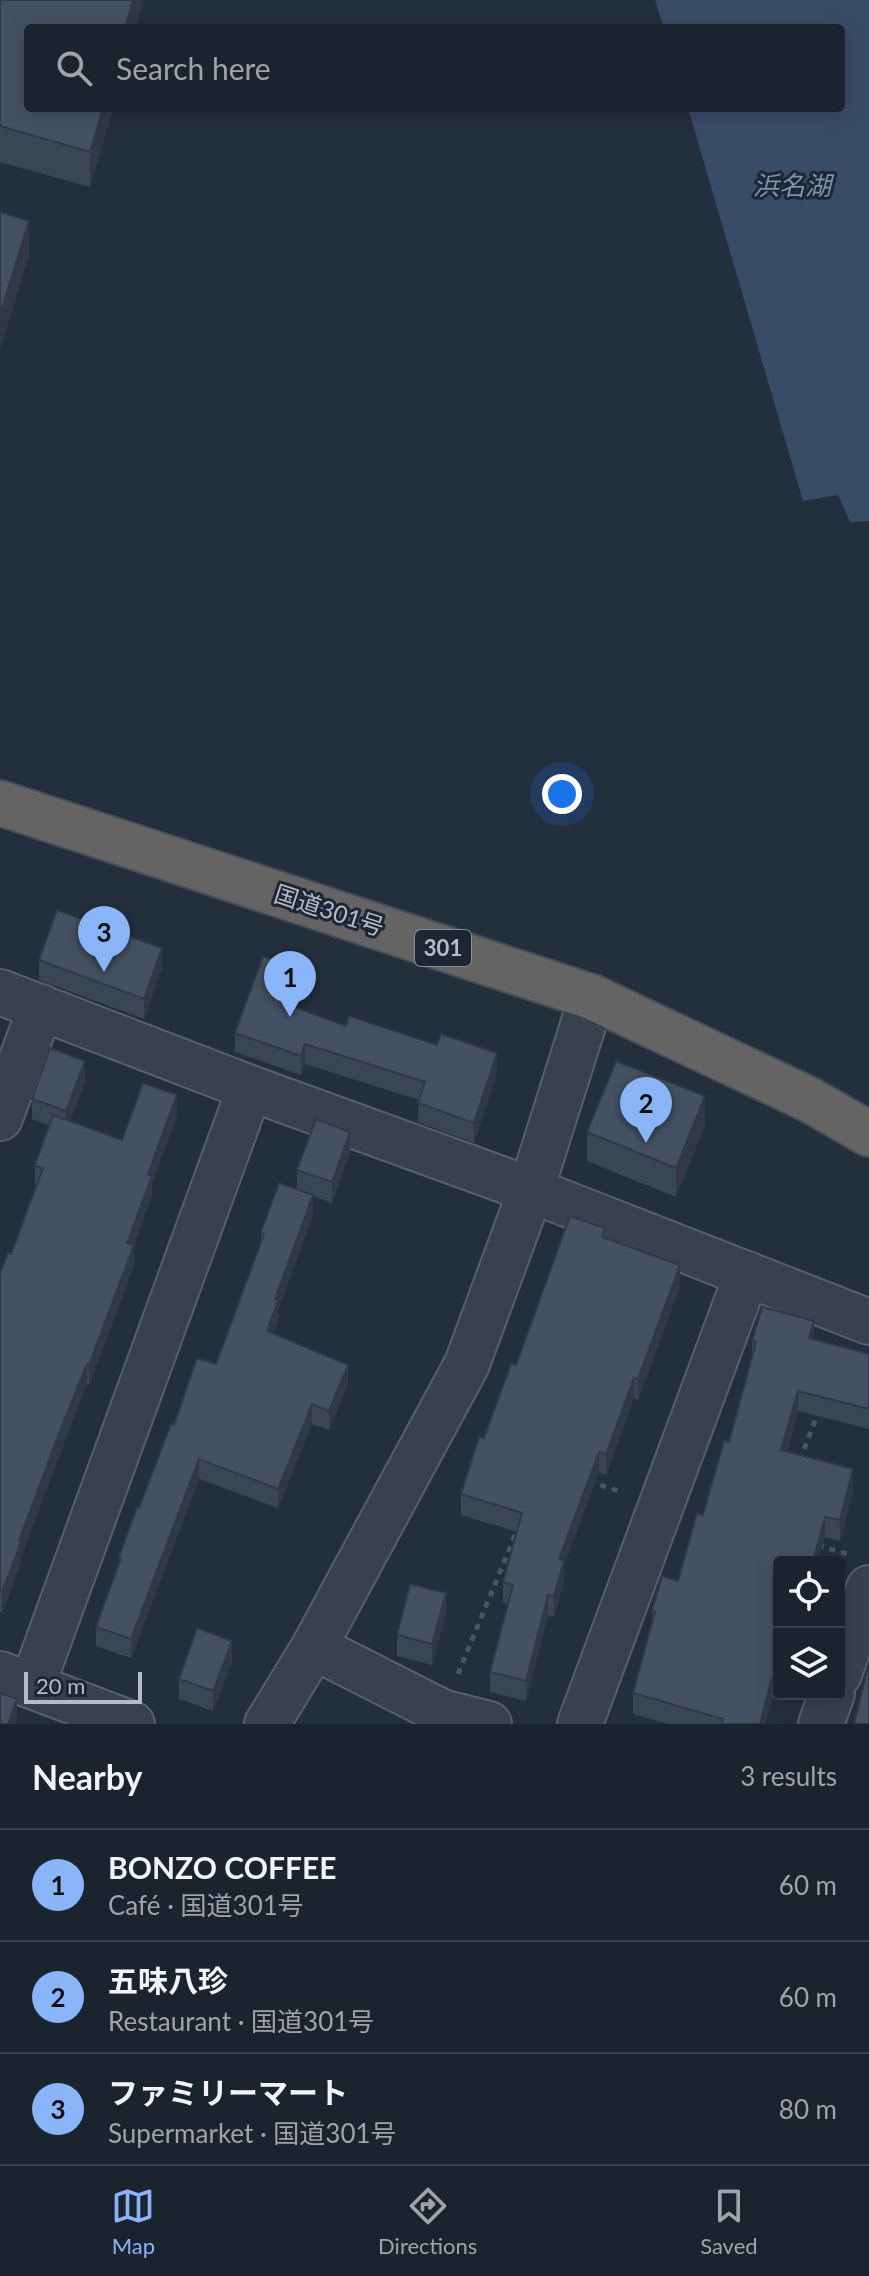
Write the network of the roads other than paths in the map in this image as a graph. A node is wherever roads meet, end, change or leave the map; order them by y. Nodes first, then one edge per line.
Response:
1 (0, 803) edge
2 (0, 992) edge
3 (592, 997) junction
4 (41, 1007) junction
5 (250, 1088) junction
6 (0, 1118) edge
7 (869, 1134) edge
8 (531, 1190) junction
9 (747, 1274) junction
10 (869, 1322) edge
11 (862, 1572) edge
12 (314, 1647) junction
13 (845, 1647) edge
14 (16, 1680) edge
15 (830, 1700) edge
16 (132, 1724) edge
17 (267, 1724) edge
18 (489, 1724) edge
19 (580, 1724) edge
20 (821, 1724) edge

1 - 3 highway, 国道301号 / 301
2 - 4 street
3 - 7 highway, 国道301号 / 301
3 - 8 street
4 - 5 street
4 - 6 street
5 - 8 street
5 - 14 street
8 - 9 street
8 - 12 street
9 - 10 street
9 - 19 street
11 - 13 street
12 - 17 street
12 - 18 street
14 - 16 street
15 - 20 street

